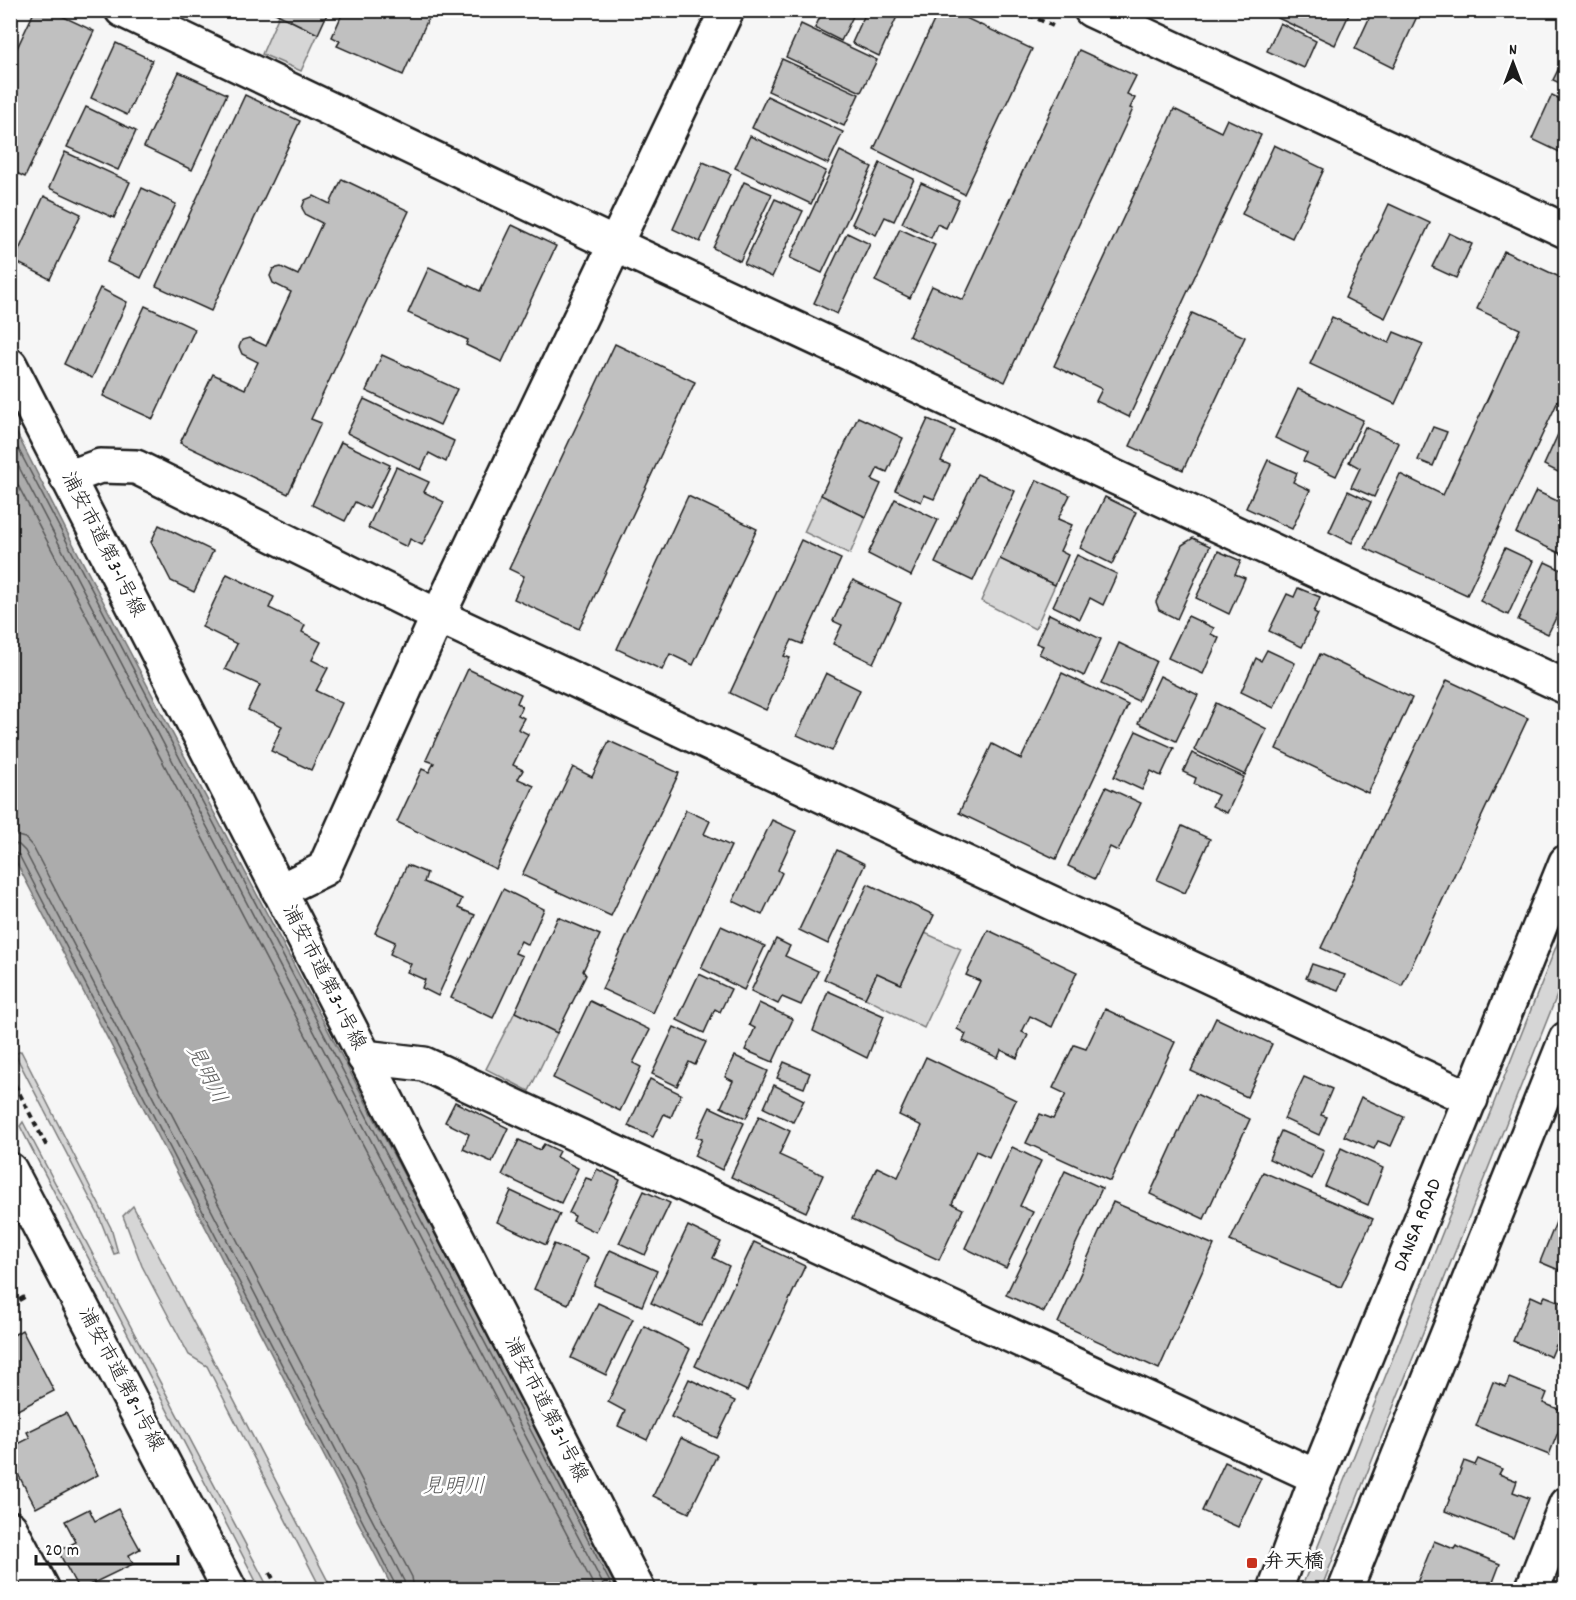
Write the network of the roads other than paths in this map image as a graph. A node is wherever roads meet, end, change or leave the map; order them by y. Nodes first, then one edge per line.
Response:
1 (122, 10) edge
2 (727, 10) edge
3 (1091, 10) edge
4 (1566, 231) edge
5 (616, 245) junction
6 (10, 365) edge
7 (67, 478) junction
8 (438, 616) junction
9 (1566, 687) edge
10 (1566, 862) edge
11 (279, 891) junction
12 (1566, 1039) edge
13 (364, 1057) junction
14 (1471, 1099) junction
15 (10, 1170) edge
16 (1317, 1477) junction
17 (1566, 1504) edge
18 (10, 1528) edge
19 (43, 1590) edge
20 (230, 1590) edge
21 (638, 1590) edge
22 (1275, 1590) edge
23 (1345, 1590) edge
24 (1532, 1590) edge

1 - 5 street
2 - 5 street
3 - 4 street
5 - 8 street
5 - 9 street
6 - 7 street, 浦安市道第3-1号線
7 - 8 street
7 - 11 street, 浦安市道第3-1号線
8 - 11 street
8 - 14 street
10 - 14 street, DANSA ROAD
11 - 13 street, 浦安市道第3-1号線
12 - 23 street
13 - 16 street
13 - 21 street, 浦安市道第3-1号線
14 - 16 street, DANSA ROAD
15 - 20 street, 浦安市道第8-1号線
16 - 22 street, DANSA ROAD
17 - 24 street
18 - 19 street

